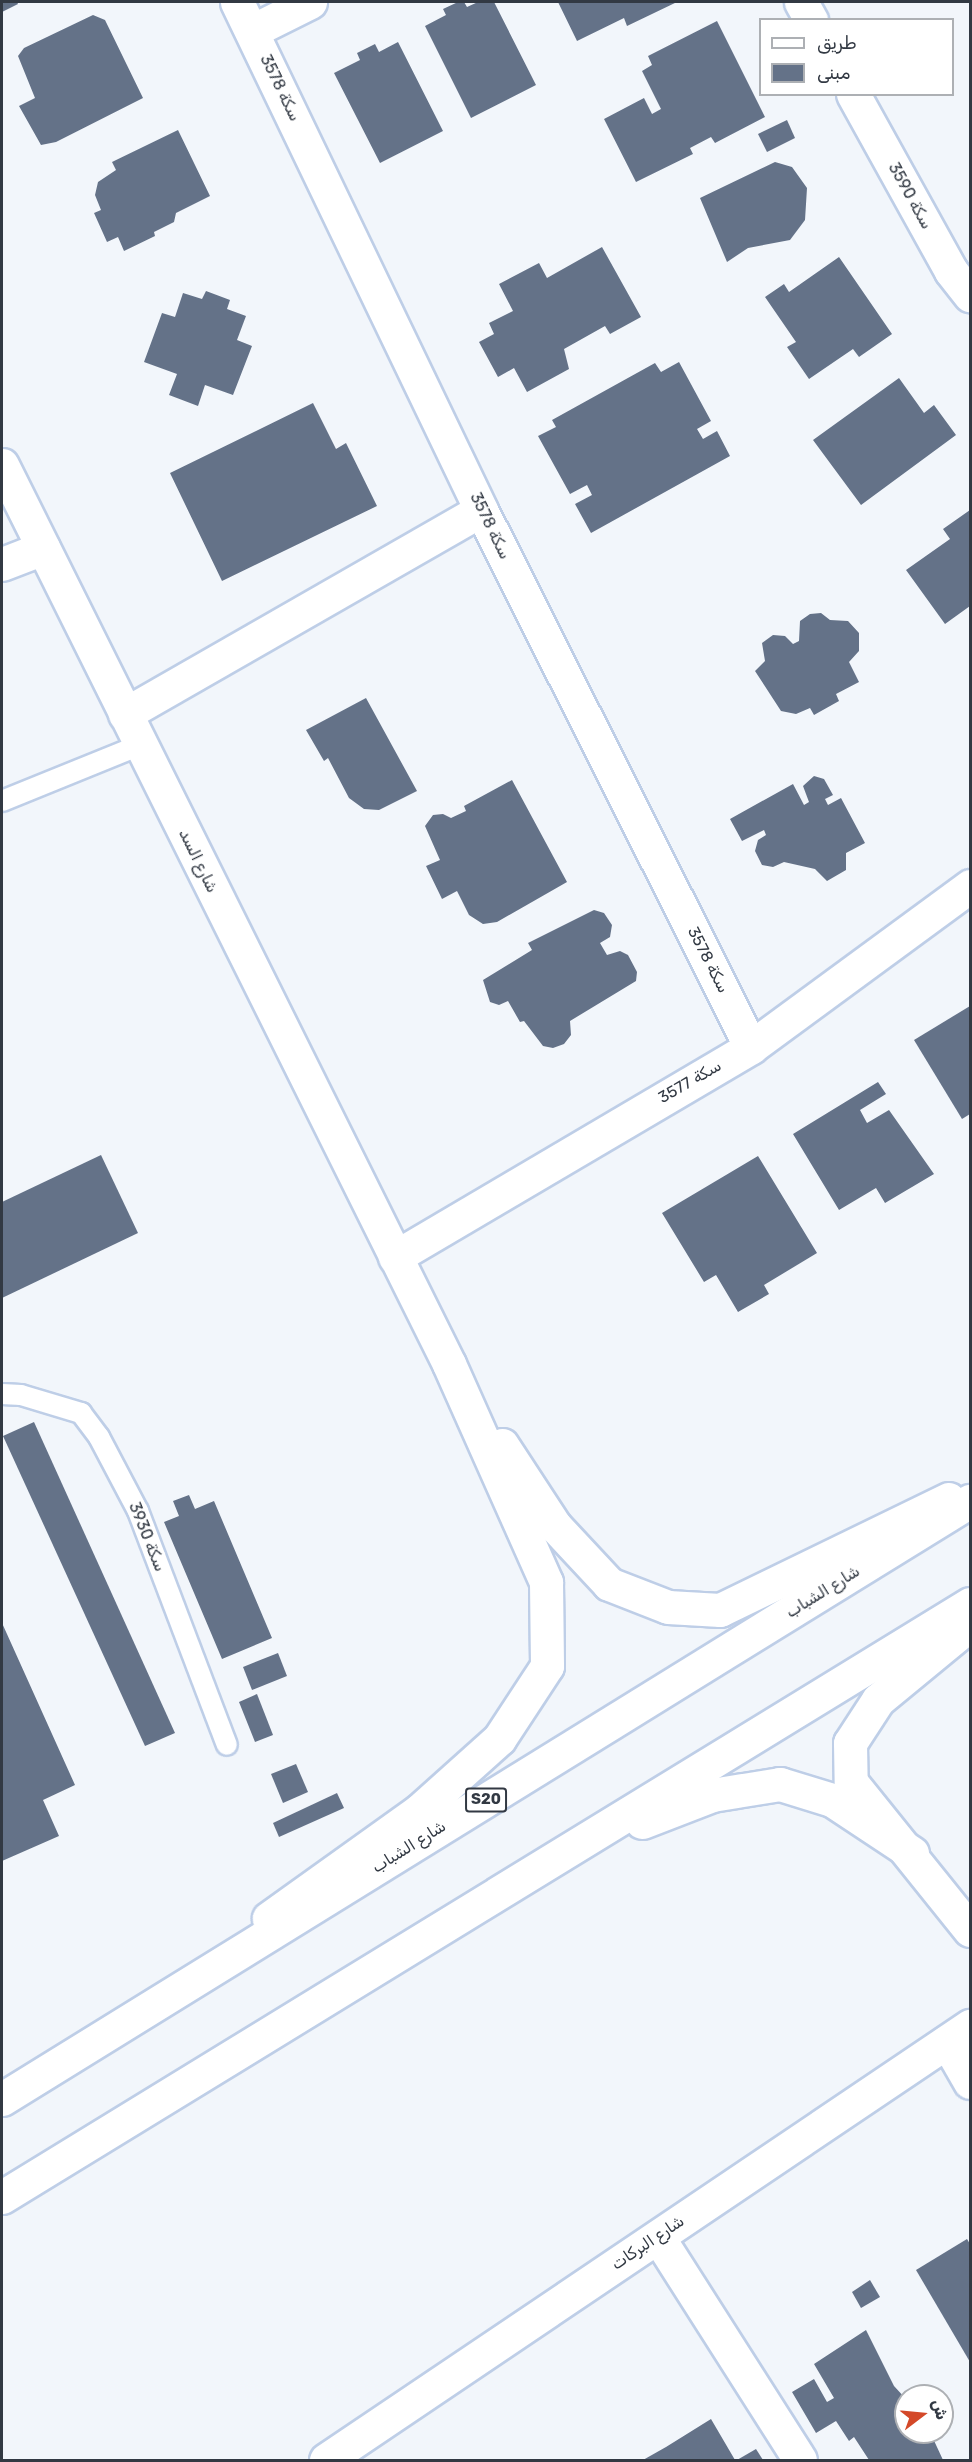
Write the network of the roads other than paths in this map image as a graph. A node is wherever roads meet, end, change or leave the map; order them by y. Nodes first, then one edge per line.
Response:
1 (237, 2) edge
2 (310, 2) edge
3 (801, 2) edge
4 (810, 18) edge
5 (252, 31) junction
6 (854, 96) edge
7 (964, 274) edge
8 (2, 465) edge
9 (481, 510) junction
10 (43, 548) junction
11 (2, 564) edge
12 (125, 714) junction
13 (140, 745) junction
14 (2, 801) edge
15 (970, 886) edge
16 (751, 1047) junction
17 (395, 1257) junction
18 (449, 1364) junction
19 (2, 1394) edge
20 (970, 1488) edge
21 (970, 1501) edge
22 (970, 1604) edge
23 (970, 1623) edge
24 (227, 1745) dead end
25 (912, 1853) junction
26 (542, 1866) junction
27 (970, 1930) edge
28 (127, 2020) junction
29 (959, 2034) edge
30 (970, 2082) edge
31 (2, 2099) edge
32 (2, 2197) edge
33 (658, 2237) junction
34 (326, 2460) edge
35 (800, 2460) edge

1 - 5 street, سكة 3578
2 - 5 street
3 - 4 street
5 - 9 street, سكة 3578
6 - 7 street, سكة 3590
8 - 10 street, شارع السد
9 - 12 street
9 - 16 street, سكة 3578
10 - 11 street
10 - 12 street, شارع السد
12 - 13 street, شارع السد
13 - 14 lane
13 - 17 street, شارع السد
15 - 16 street, سكة 3577
16 - 17 street, سكة 3577
17 - 18 street, شارع السد
18 - 20 street
18 - 28 street
19 - 24 lane, سكة 3930
21 - 28 street, شارع الشباب / S20
22 - 26 street
23 - 25 street
25 - 26 street
25 - 27 street
26 - 32 street
28 - 31 street, شارع الشباب / S20
29 - 30 street
29 - 33 street, شارع البركات
33 - 34 street, شارع البركات
33 - 35 street

